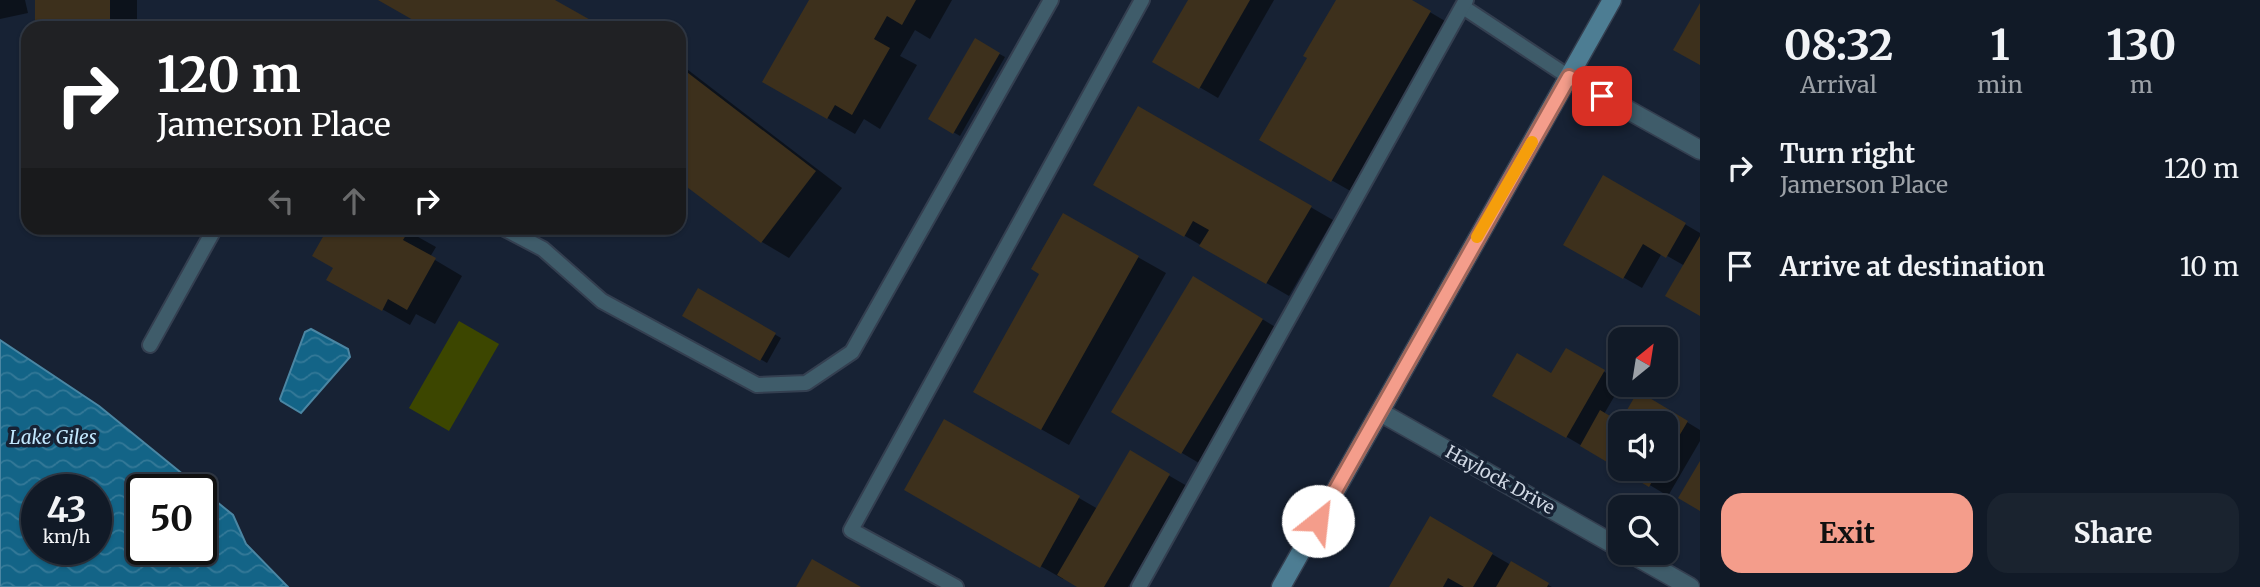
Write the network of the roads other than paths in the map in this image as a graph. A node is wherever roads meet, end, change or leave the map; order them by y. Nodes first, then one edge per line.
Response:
1 (1051, 0) edge
2 (1142, 0) edge
3 (1612, 0) edge
4 (1465, 3) edge
5 (1569, 77) junction
6 (1700, 150) edge
7 (211, 235) edge
8 (516, 235) edge
9 (150, 345) dead end
10 (1380, 412) junction
11 (1608, 541) edge
12 (1651, 565) edge
13 (956, 587) edge
14 (1139, 587) edge
15 (1281, 587) edge
16 (1690, 587) edge

1 - 8 lane
2 - 13 lane
3 - 5 main road
4 - 5 lane
4 - 14 lane
5 - 6 street
5 - 10 main road
7 - 9 lane
10 - 11 street, Haylock Drive
10 - 15 main road
12 - 16 street

